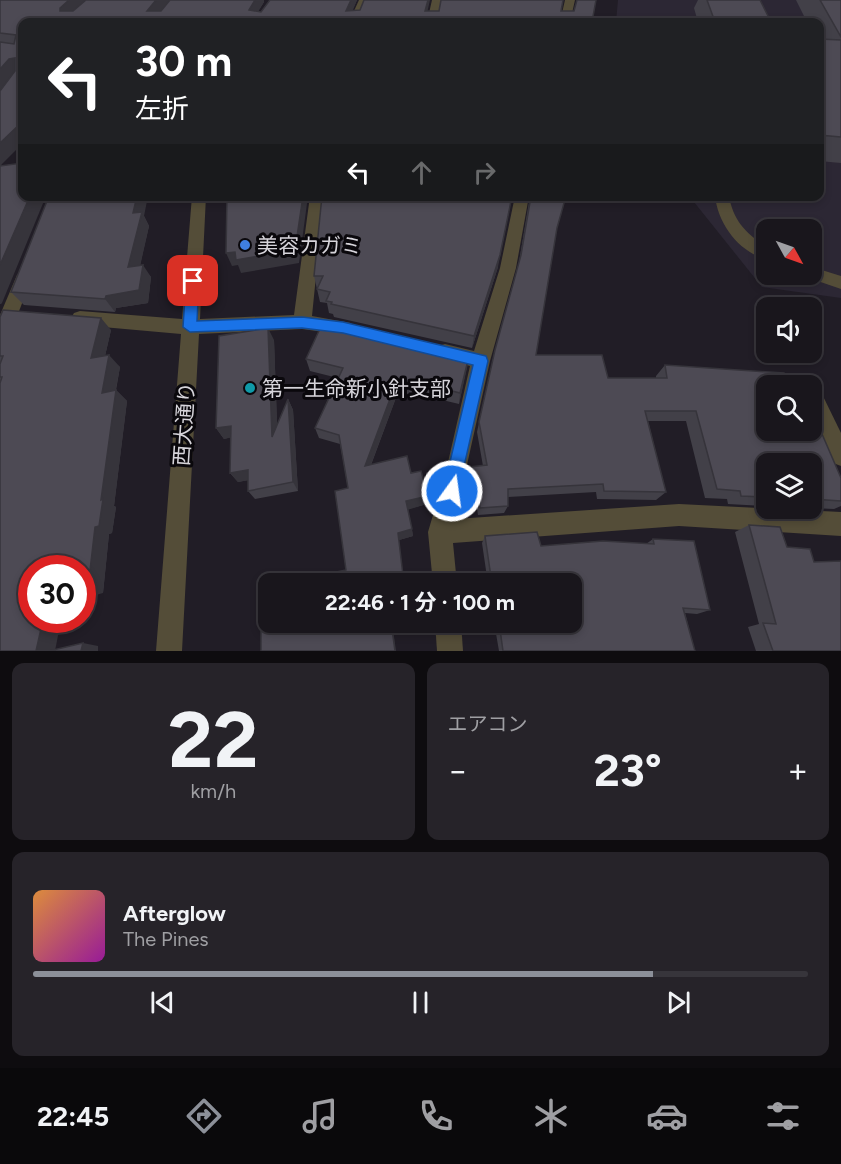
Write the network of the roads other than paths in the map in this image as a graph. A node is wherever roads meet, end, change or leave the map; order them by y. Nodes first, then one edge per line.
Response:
1 (363, 0) edge
2 (437, 0) edge
3 (570, 0) edge
4 (356, 18) edge
5 (433, 18) edge
6 (566, 18) edge
7 (200, 201) edge
8 (316, 201) edge
9 (722, 201) edge
10 (516, 204) edge
11 (756, 248) edge
12 (30, 260) edge
13 (822, 276) edge
14 (841, 283) edge
15 (5, 313) edge
16 (33, 315) edge
17 (66, 317) edge
18 (302, 322) junction
19 (190, 327) junction
20 (366, 333) edge
21 (0, 337) edge
22 (423, 347) edge
23 (481, 361) junction
24 (822, 415) edge
25 (841, 456) edge
26 (841, 524) edge
27 (440, 532) junction
28 (444, 573) edge
29 (449, 633) edge
30 (169, 651) edge
31 (450, 651) edge

1 - 4 street
2 - 5 street
3 - 6 street
7 - 19 street, 西大通り
8 - 18 street
9 - 11 street
10 - 23 street
12 - 15 street
13 - 14 street
15 - 16 street
15 - 21 street
17 - 19 street
18 - 19 street
18 - 20 street
19 - 30 street, 西大通り
22 - 23 street
23 - 27 street
24 - 25 street
26 - 27 street
27 - 28 street
29 - 31 street

